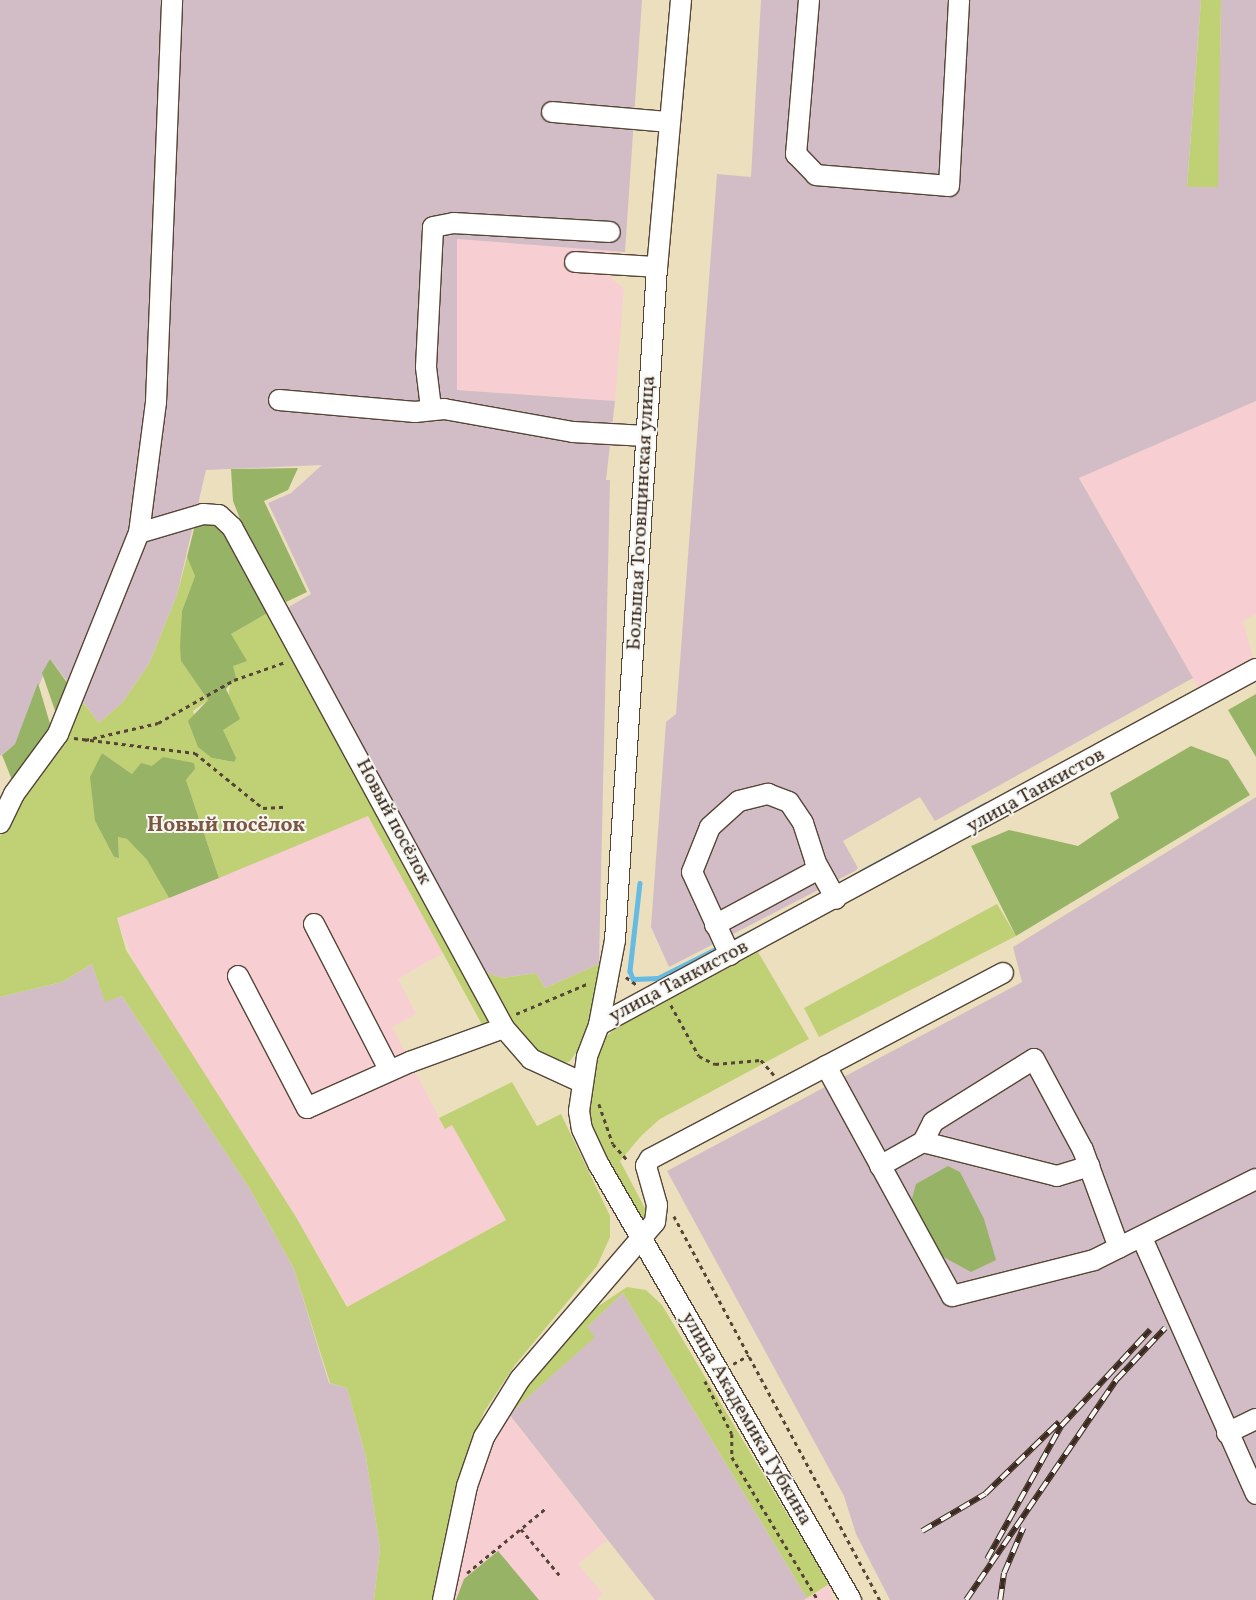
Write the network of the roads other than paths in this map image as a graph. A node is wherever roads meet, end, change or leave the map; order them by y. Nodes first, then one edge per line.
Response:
1 (172, 0) edge
2 (681, 0) edge
3 (809, 0) edge
4 (959, 0) edge
5 (552, 112) dead end
6 (669, 122) junction
7 (610, 232) dead end
8 (575, 262) dead end
9 (657, 267) junction
10 (278, 400) dead end
11 (431, 408) junction
12 (646, 436) junction
13 (139, 533) junction
14 (1256, 669) edge
15 (0, 823) edge
16 (819, 869) junction
17 (836, 900) junction
18 (314, 924) dead end
19 (715, 925) junction
20 (730, 955) junction
21 (1003, 973) dead end
22 (238, 976) dead end
23 (599, 1024) junction
24 (504, 1028) junction
25 (826, 1066) junction
26 (390, 1070) junction
27 (589, 1088) junction
28 (923, 1142) junction
29 (880, 1166) junction
30 (1089, 1166) junction
31 (1256, 1179) edge
32 (1142, 1238) junction
33 (642, 1239) junction
34 (1119, 1248) junction
35 (1256, 1419) edge
36 (1227, 1433) junction
37 (1256, 1494) edge
38 (443, 1600) edge
39 (851, 1600) edge

1 - 13 street
2 - 6 street, Большая Тоговщинская улица
3 - 4 street
5 - 6 street
6 - 9 street, Большая Тоговщинская улица
7 - 11 street
8 - 9 street
9 - 12 street, Большая Тоговщинская улица
10 - 11 street
11 - 12 street
12 - 23 street, Большая Тоговщинская улица
13 - 15 street
13 - 24 street, Новый посёлок
14 - 17 street, улица Танкистов
16 - 17 street
16 - 19 street
16 - 19 street
17 - 20 street, улица Танкистов
18 - 26 street
19 - 20 street
20 - 23 street, улица Танкистов
21 - 25 street
22 - 26 street
23 - 27 street, улица Танкистов
24 - 26 street
24 - 27 street, Новый посёлок
25 - 29 street
25 - 33 street
27 - 33 street, улица Танкистов
28 - 29 street
28 - 30 street
28 - 30 street
29 - 34 street
30 - 34 street
31 - 32 street
32 - 34 street
32 - 36 street
33 - 38 street
33 - 39 street, улица Академика Губкина
35 - 36 street
36 - 37 street

